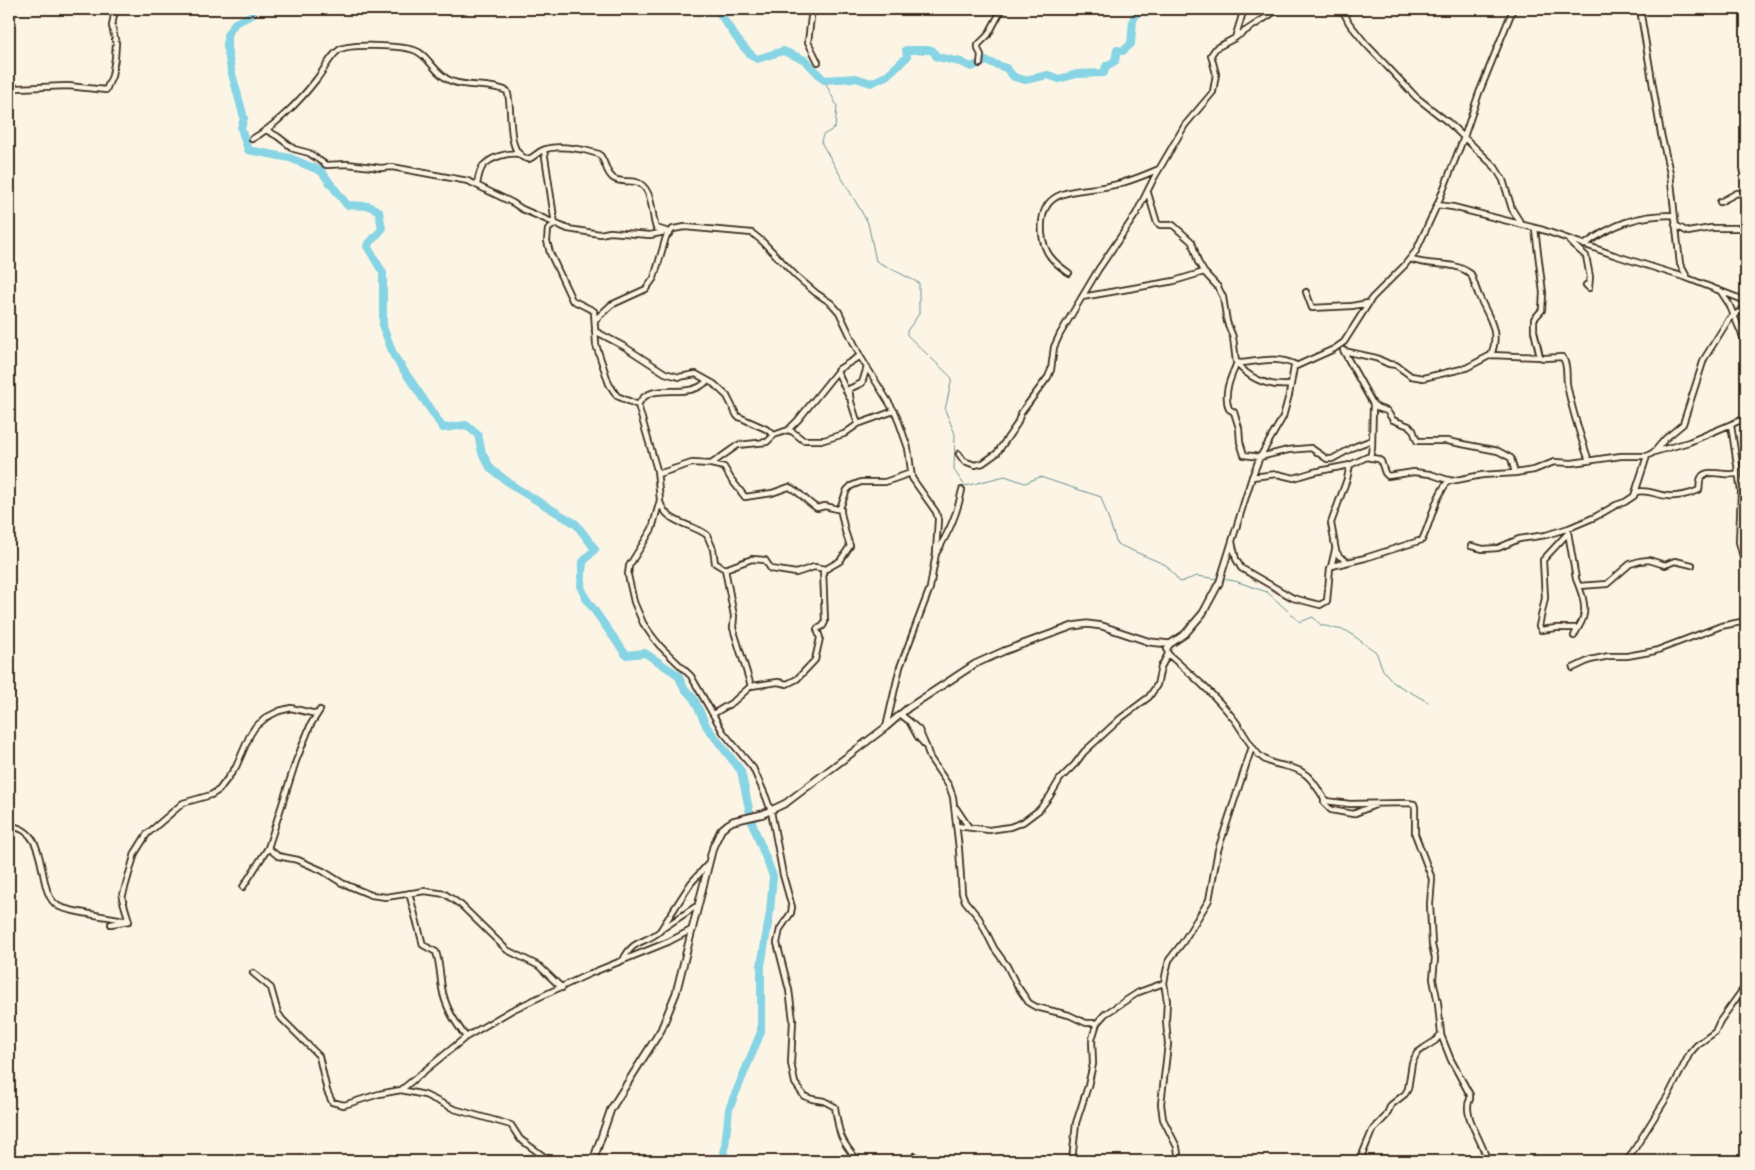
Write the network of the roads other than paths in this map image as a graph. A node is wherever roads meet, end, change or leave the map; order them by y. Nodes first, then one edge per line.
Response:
1 (115, 9) edge
2 (812, 9) edge
3 (1002, 9) edge
4 (1244, 9) edge
5 (1279, 9) edge
6 (1342, 9) edge
7 (1513, 9) edge
8 (1640, 9) edge
9 (1235, 38) junction
10 (818, 62) dead end
11 (980, 64) dead end
12 (9, 89) edge
13 (266, 130) junction
14 (1464, 137) junction
15 (252, 139) dead end
16 (544, 150) junction
17 (520, 154) junction
18 (1161, 169) junction
19 (477, 185) junction
20 (1148, 193) junction
21 (1746, 195) edge
22 (1720, 202) dead end
23 (1437, 205) junction
24 (1673, 214) junction
25 (555, 224) junction
26 (1522, 225) junction
27 (1675, 225) junction
28 (1746, 228) edge
29 (1535, 229) junction
30 (667, 232) junction
31 (1567, 239) junction
32 (1584, 245) junction
33 (1410, 259) junction
34 (1680, 264) junction
35 (1204, 272) junction
36 (1069, 273) dead end
37 (1671, 273) junction
38 (1687, 278) junction
39 (1586, 285) dead end
40 (1306, 292) dead end
41 (1721, 292) junction
42 (1082, 297) junction
43 (1746, 302) edge
44 (1368, 303) junction
45 (1746, 307) edge
46 (1731, 317) junction
47 (595, 320) junction
48 (595, 331) junction
49 (1746, 344) edge
50 (1339, 346) junction
51 (1344, 351) junction
52 (1493, 355) junction
53 (860, 356) junction
54 (1540, 357) junction
55 (1240, 364) junction
56 (1296, 365) junction
57 (867, 367) junction
58 (837, 371) junction
59 (707, 381) junction
60 (1290, 385) junction
61 (851, 402) junction
62 (1373, 404) junction
63 (638, 405) junction
64 (894, 411) junction
65 (1746, 418) edge
66 (858, 424) junction
67 (1731, 425) junction
68 (788, 430) junction
69 (774, 435) junction
70 (1372, 440) junction
71 (1654, 452) junction
72 (959, 454) dead end
73 (1648, 456) junction
74 (1260, 457) junction
75 (1370, 458) junction
76 (1589, 461) junction
77 (711, 464) junction
78 (1350, 465) junction
79 (911, 472) junction
80 (1514, 473) junction
81 (1739, 473) junction
82 (658, 474) junction
83 (1252, 477) junction
84 (1449, 480) junction
85 (962, 490) dead end
86 (1636, 492) junction
87 (660, 500) junction
88 (841, 510) junction
89 (1567, 531) junction
90 (1232, 541) junction
91 (1746, 544) edge
92 (1471, 546) dead end
93 (1740, 546) junction
94 (1336, 550) junction
95 (936, 554) junction
96 (1348, 562) junction
97 (1692, 565) dead end
98 (1331, 567) junction
99 (1746, 568) edge
100 (725, 569) junction
101 (823, 570) junction
102 (1219, 583) joint
103 (1579, 586) junction
104 (1746, 621) edge
105 (1578, 628) junction
106 (1574, 636) dead end
107 (1170, 644) junction
108 (1168, 654) junction
109 (1573, 668) dead end
110 (752, 686) junction
111 (712, 714) junction
112 (900, 714) junction
113 (886, 726) junction
114 (1252, 747) junction
115 (953, 797) junction
116 (1324, 799) junction
117 (1377, 804) junction
118 (771, 811) junction
119 (9, 826) edge
120 (957, 826) junction
121 (968, 826) junction
122 (268, 848) junction
123 (709, 863) junction
124 (243, 887) dead end
125 (409, 893) junction
126 (697, 908) junction
127 (129, 921) junction
128 (111, 924) dead end
129 (693, 929) junction
130 (660, 932) junction
131 (623, 960) junction
132 (253, 972) dead end
133 (1164, 983) junction
134 (1746, 985) edge
135 (562, 988) junction
136 (1097, 1023) junction
137 (1440, 1034) junction
138 (466, 1037) junction
139 (401, 1090) junction
140 (914, 1156) dead end
141 (550, 1161) edge
142 (593, 1161) edge
143 (858, 1161) edge
144 (909, 1161) edge
145 (1072, 1161) edge
146 (1179, 1161) edge
147 (1357, 1161) edge
148 (1487, 1161) edge
149 (1627, 1161) edge

1 - 12 street
2 - 10 street
3 - 11 street
4 - 9 street
5 - 9 street
6 - 14 street
7 - 14 street
8 - 24 street
9 - 18 street
13 - 15 street
13 - 17 street
13 - 19 street
14 - 23 street
14 - 26 street
16 - 17 street
16 - 25 street
16 - 30 street
17 - 19 street
18 - 20 street
18 - 36 street
19 - 25 street
20 - 35 street
20 - 42 street
21 - 22 street
23 - 26 street
23 - 33 street
24 - 27 street
24 - 32 street
25 - 30 street
25 - 47 street
26 - 29 street
27 - 28 street
27 - 34 street
29 - 31 street
29 - 54 street
30 - 47 street
30 - 53 street
31 - 32 street
31 - 39 street
32 - 37 street
33 - 44 street
33 - 52 street
34 - 37 street
34 - 38 street
35 - 42 street
35 - 55 street
37 - 38 street
38 - 41 street
40 - 44 street
41 - 43 street
41 - 46 street
42 - 72 street
44 - 50 street
45 - 46 street
46 - 49 street
46 - 71 street
47 - 48 street
48 - 59 street
48 - 63 street
50 - 51 street
50 - 56 street
51 - 52 street
51 - 62 street
52 - 54 street
53 - 57 street
53 - 58 street
54 - 76 street
55 - 56 street
55 - 60 street
55 - 74 street
56 - 60 street
57 - 61 street
57 - 64 street
58 - 61 street
58 - 68 street
59 - 63 street
59 - 69 street
60 - 74 street
61 - 66 street
62 - 70 street
62 - 80 street
63 - 82 street
64 - 66 street
64 - 79 street
65 - 67 street
66 - 68 street
67 - 71 street
67 - 81 street
68 - 69 street
69 - 77 street
70 - 74 street
70 - 75 street
71 - 73 street
73 - 76 street
73 - 86 street
74 - 83 street
75 - 78 street
75 - 84 street
76 - 80 street
77 - 82 street
77 - 88 street
78 - 83 street
78 - 94 street
79 - 88 street
79 - 95 street
80 - 84 street
81 - 86 street
81 - 93 street
82 - 87 street
83 - 90 street
84 - 96 street
85 - 95 street
86 - 89 street
87 - 100 street
87 - 111 street
88 - 101 street
89 - 92 street
89 - 103 street
89 - 105 street
90 - 98 street
90 - 102 street
91 - 93 street
93 - 99 street
94 - 96 street
94 - 98 street
95 - 113 street
96 - 98 street
97 - 103 street
100 - 101 street
100 - 110 street
101 - 110 street
102 - 107 street
103 - 105 street
104 - 109 street
105 - 106 street
107 - 108 street
107 - 112 street
108 - 114 street
108 - 121 street
110 - 111 street
111 - 118 street
112 - 113 street
112 - 115 street
113 - 118 street
114 - 116 street
114 - 133 street
115 - 120 street
115 - 121 street
116 - 117 street
116 - 117 street
117 - 137 street
118 - 123 street
118 - 143 street
119 - 127 street
120 - 121 street
120 - 136 street
122 - 124 street
122 - 125 street
122 - 127 street
123 - 126 street
123 - 130 street
125 - 135 street
125 - 138 street
126 - 129 street
126 - 130 street
127 - 128 street
129 - 131 street
129 - 142 street
130 - 131 street
131 - 135 street
132 - 139 street
133 - 136 street
133 - 146 street
134 - 149 street
135 - 138 street
136 - 145 street
137 - 147 street
137 - 148 street
138 - 139 street
139 - 141 street
140 - 144 street

